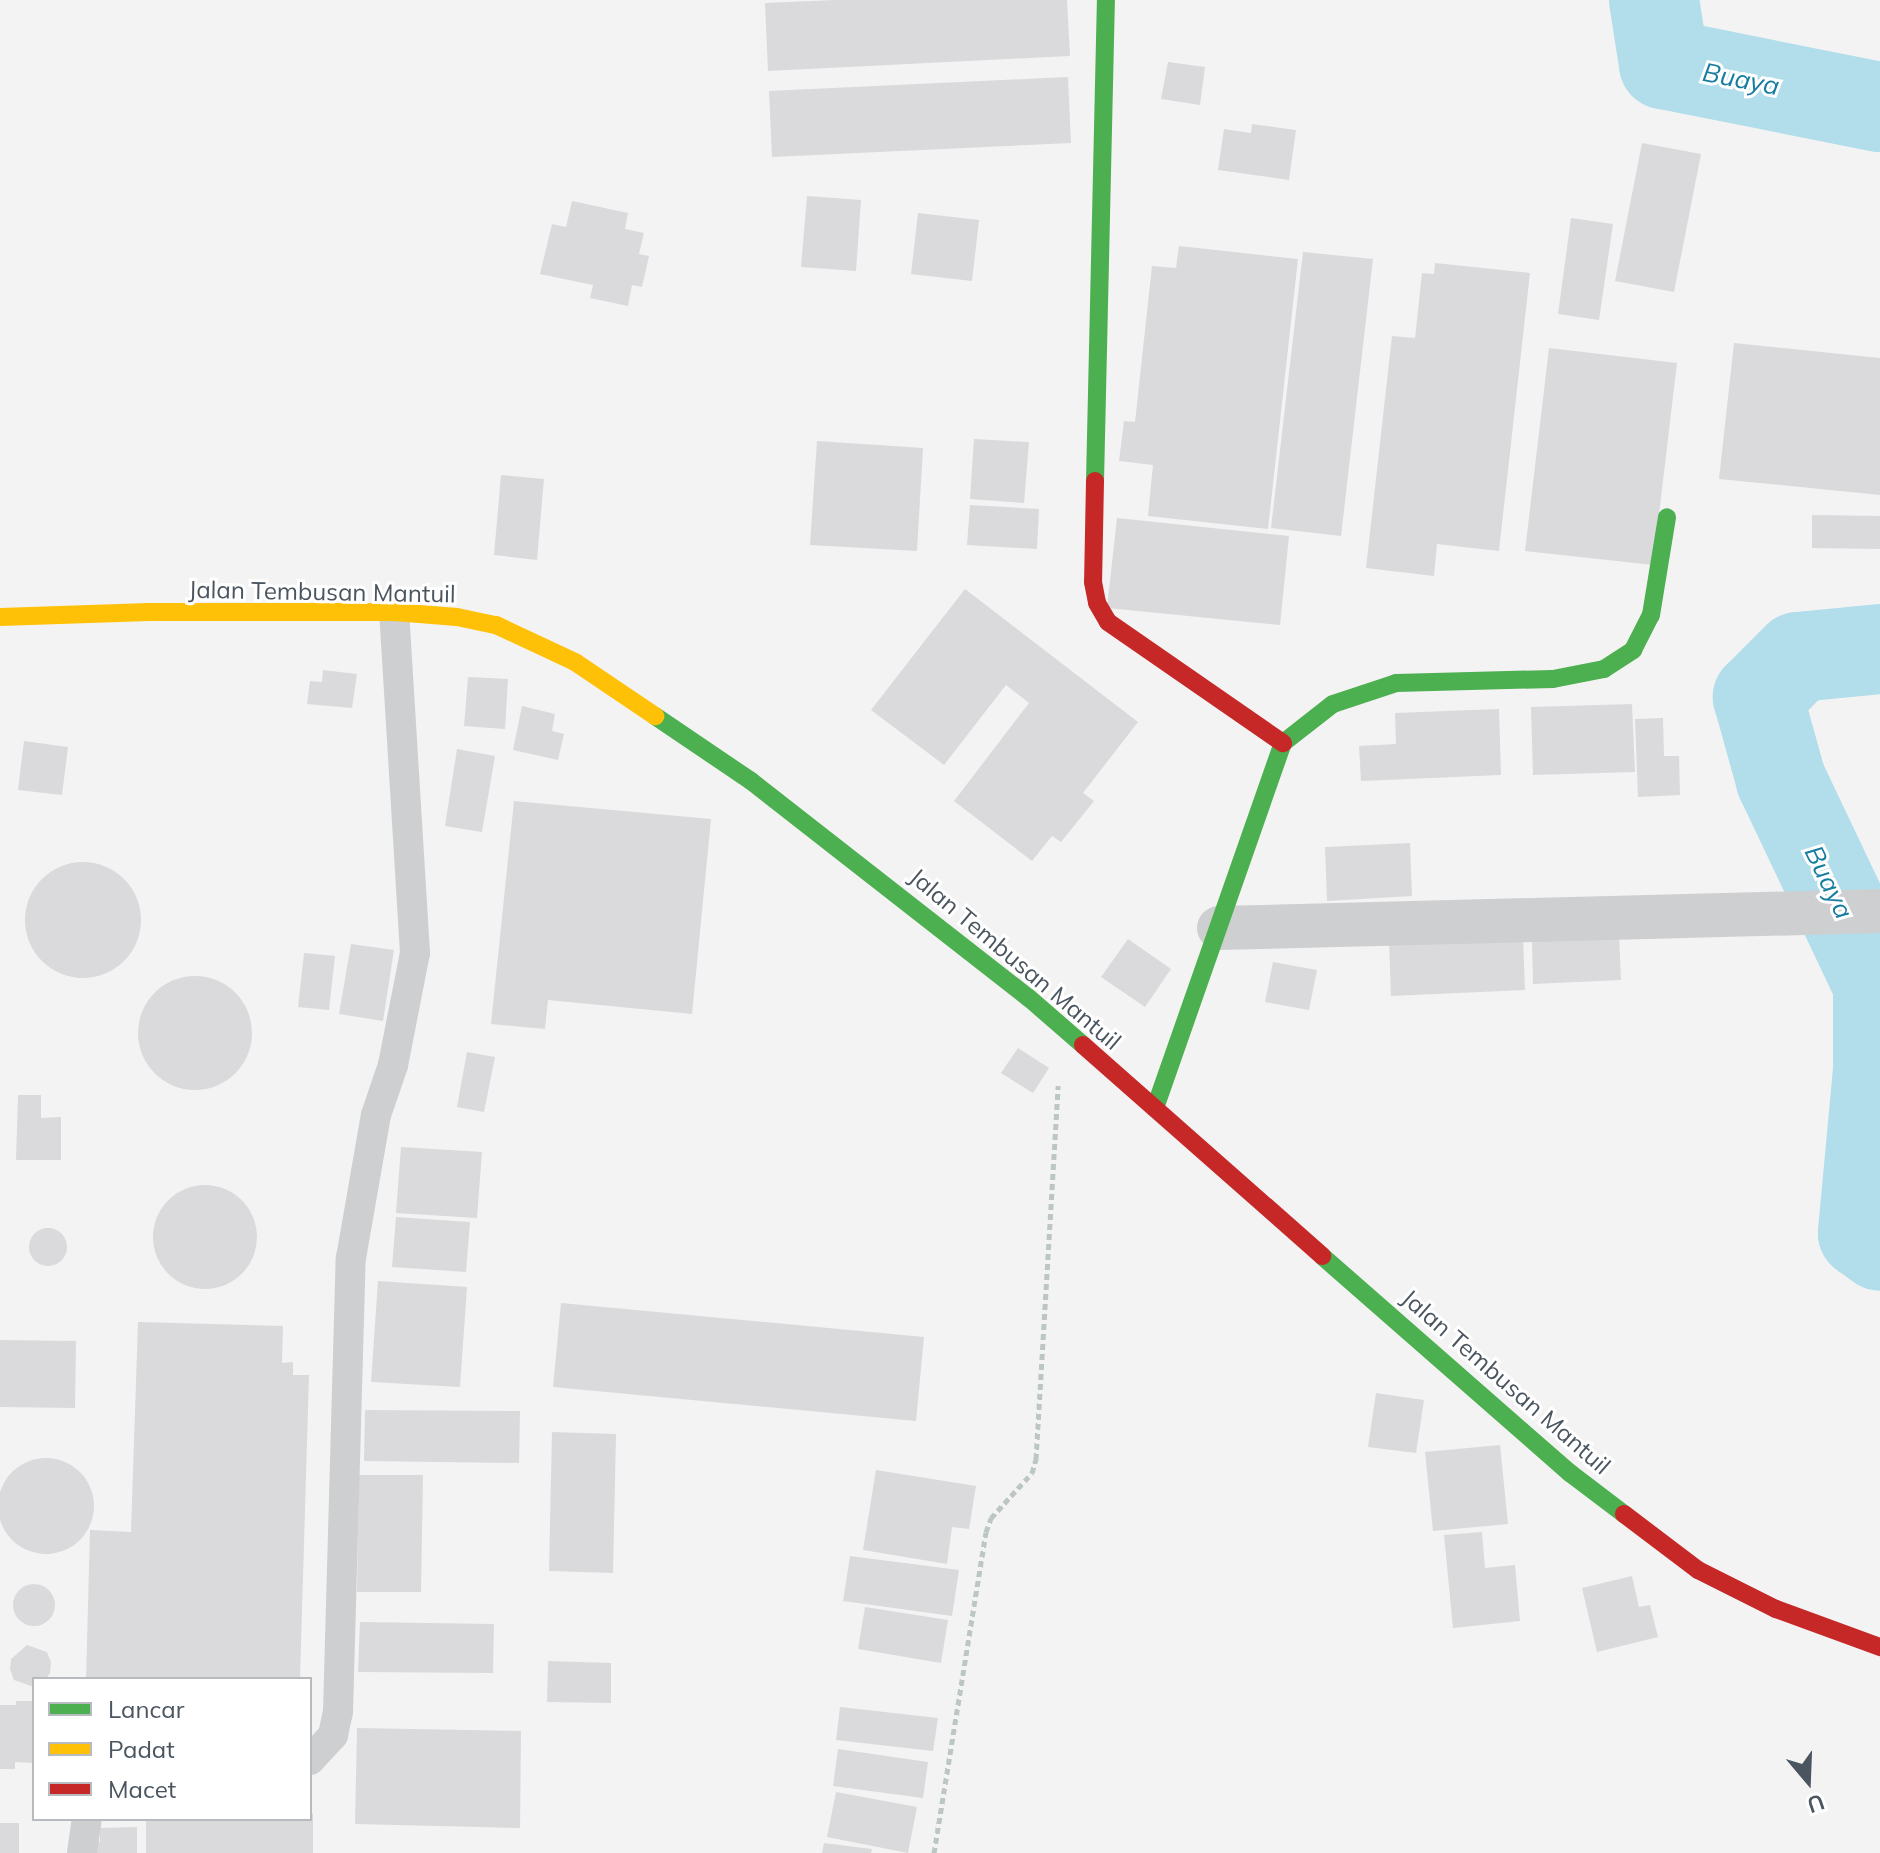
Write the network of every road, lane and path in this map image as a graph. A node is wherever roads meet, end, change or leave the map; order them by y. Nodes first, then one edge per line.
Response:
1 (1106, 0) edge
2 (1667, 517) dead end
3 (394, 612) junction
4 (0, 617) edge
5 (1283, 743) junction
6 (1880, 911) edge
7 (1219, 928) junction
8 (1062, 1026) junction
9 (1155, 1108) junction
10 (1880, 1647) edge
11 (312, 1758) edge
12 (87, 1821) edge
13 (82, 1853) edge
14 (934, 1853) edge

1 - 5 street
2 - 5 street
3 - 4 street, Jalan Tembusan Mantuil
3 - 8 street, Jalan Tembusan Mantuil
3 - 11 lane
5 - 7 street
6 - 7 street
7 - 9 street
8 - 9 street, Jalan Tembusan Mantuil
8 - 14 path
9 - 10 street, Jalan Tembusan Mantuil
12 - 13 lane

